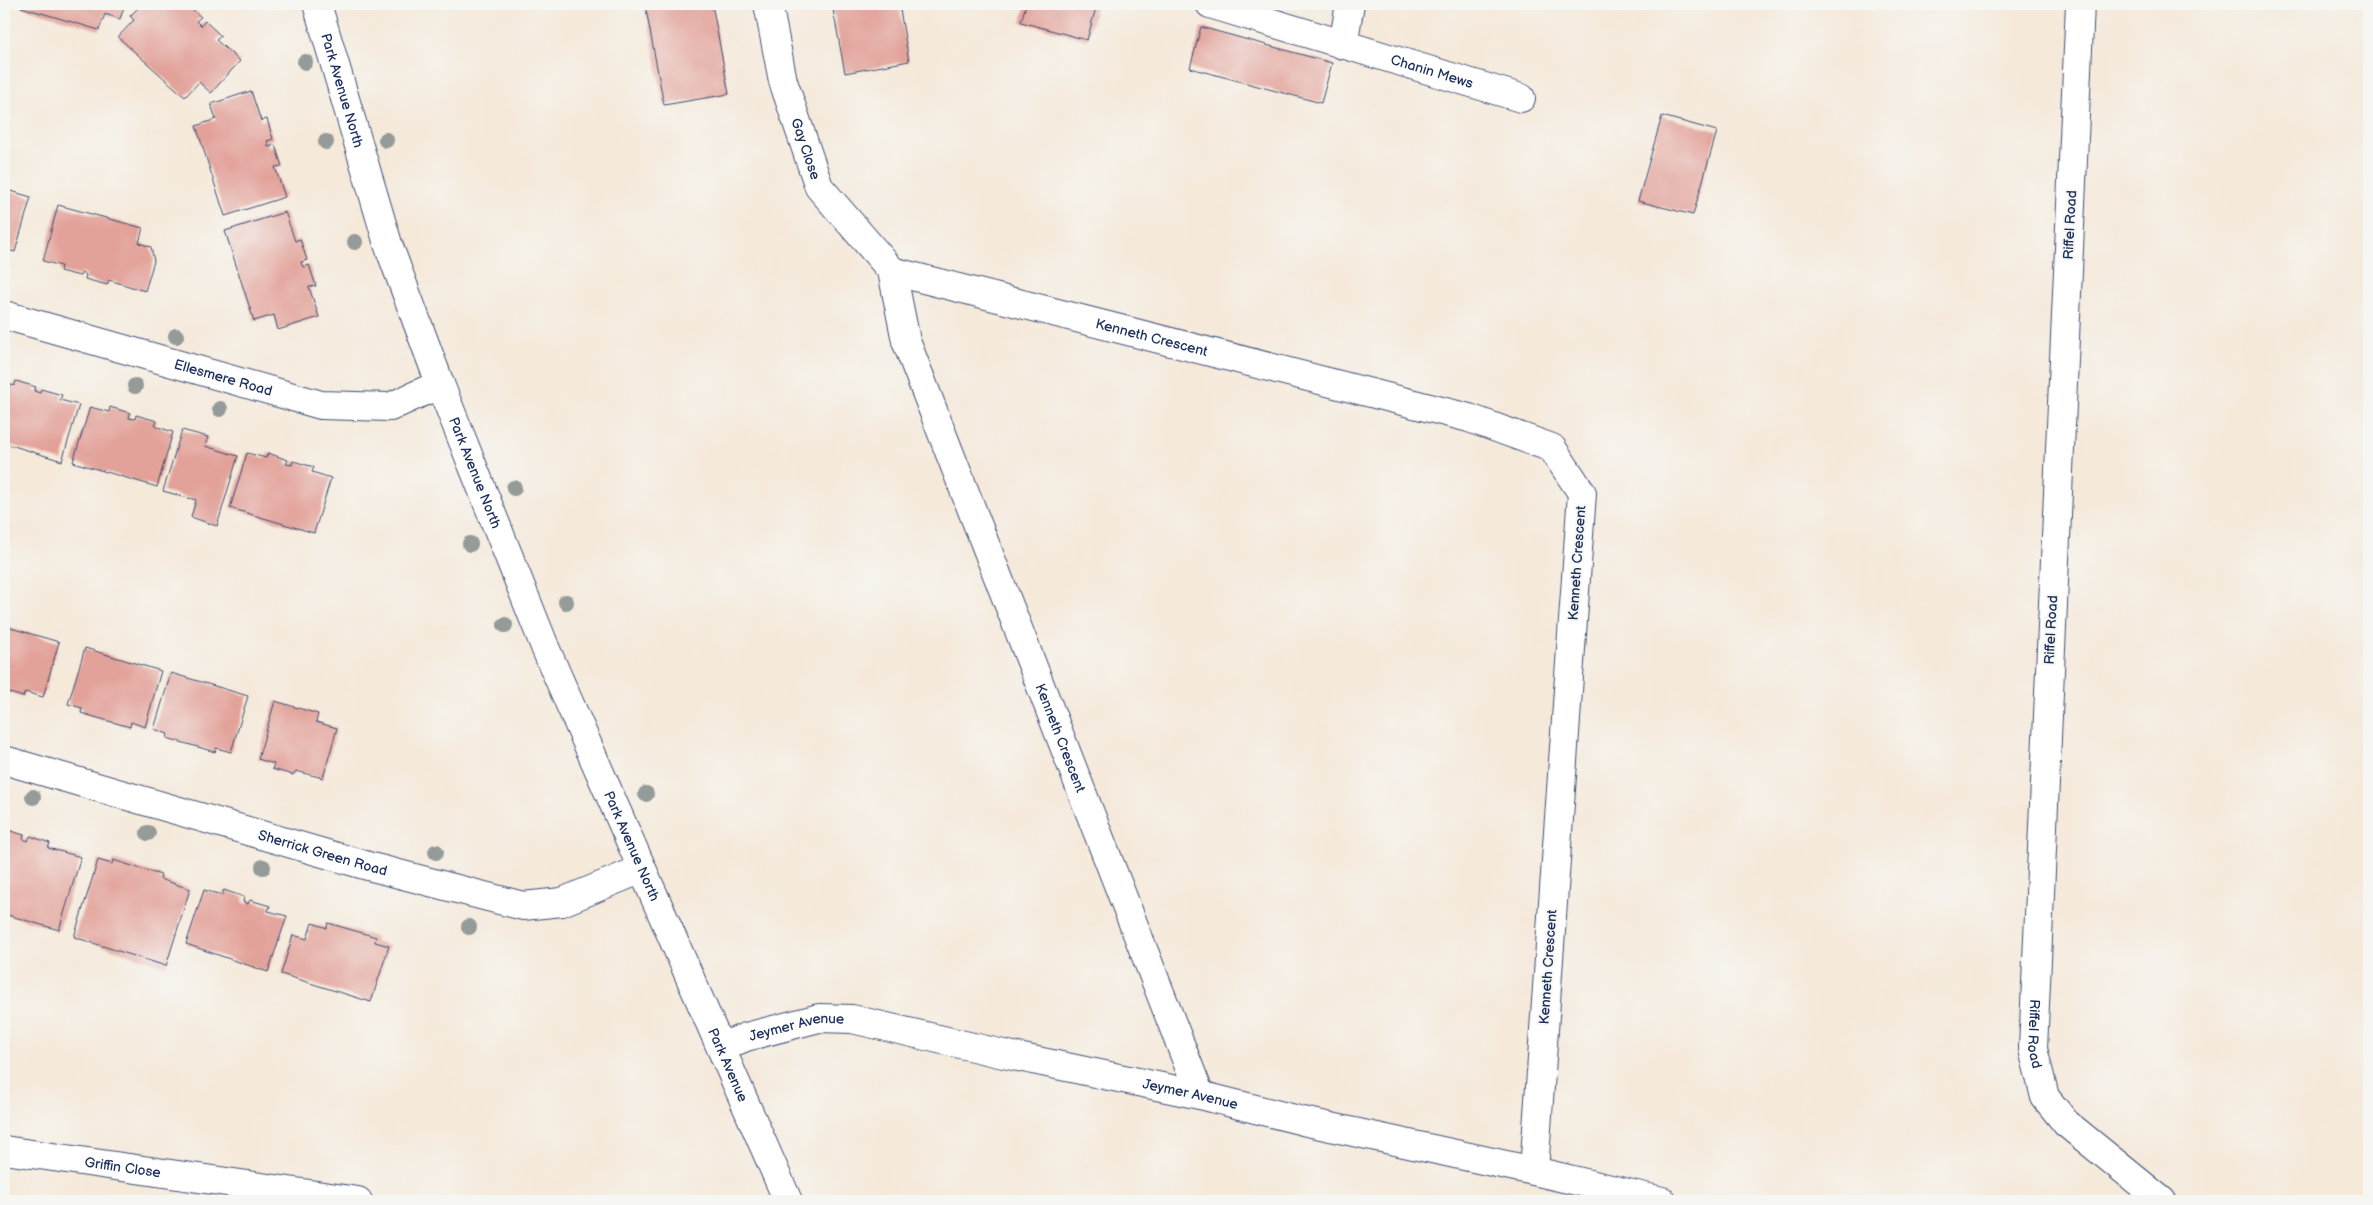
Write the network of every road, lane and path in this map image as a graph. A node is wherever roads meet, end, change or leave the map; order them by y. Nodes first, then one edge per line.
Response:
1 (317, 4) edge
2 (768, 4) edge
3 (1210, 4) edge
4 (1350, 4) edge
5 (2080, 4) edge
6 (1343, 45) junction
7 (1521, 98) dead end
8 (892, 271) junction
9 (4, 315) edge
10 (440, 384) junction
11 (4, 760) edge
12 (642, 869) junction
13 (668, 928) joint
14 (721, 1047) junction
15 (1200, 1095) junction
16 (4, 1150) edge
17 (1534, 1170) junction
18 (242, 1193) edge
19 (358, 1201) edge
20 (788, 1201) edge
21 (1662, 1201) edge
22 (2162, 1201) edge

1 - 10 street, Park Avenue North
2 - 8 street, Gay Close
3 - 6 street, Chanin Mews
4 - 6 street
5 - 22 street, Riffel Road
6 - 7 street, Chanin Mews
8 - 15 street, Kenneth Crescent
8 - 17 street, Kenneth Crescent
9 - 10 street, Ellesmere Road
10 - 12 street, Park Avenue North
11 - 12 street, Sherrick Green Road
12 - 13 street, Park Avenue North
13 - 14 street, Park Avenue
14 - 15 street, Jeymer Avenue
14 - 20 street, Park Avenue
15 - 17 street, Jeymer Avenue
16 - 18 street, Griffin Close
17 - 21 street, Jeymer Avenue
18 - 19 street, Griffin Close

